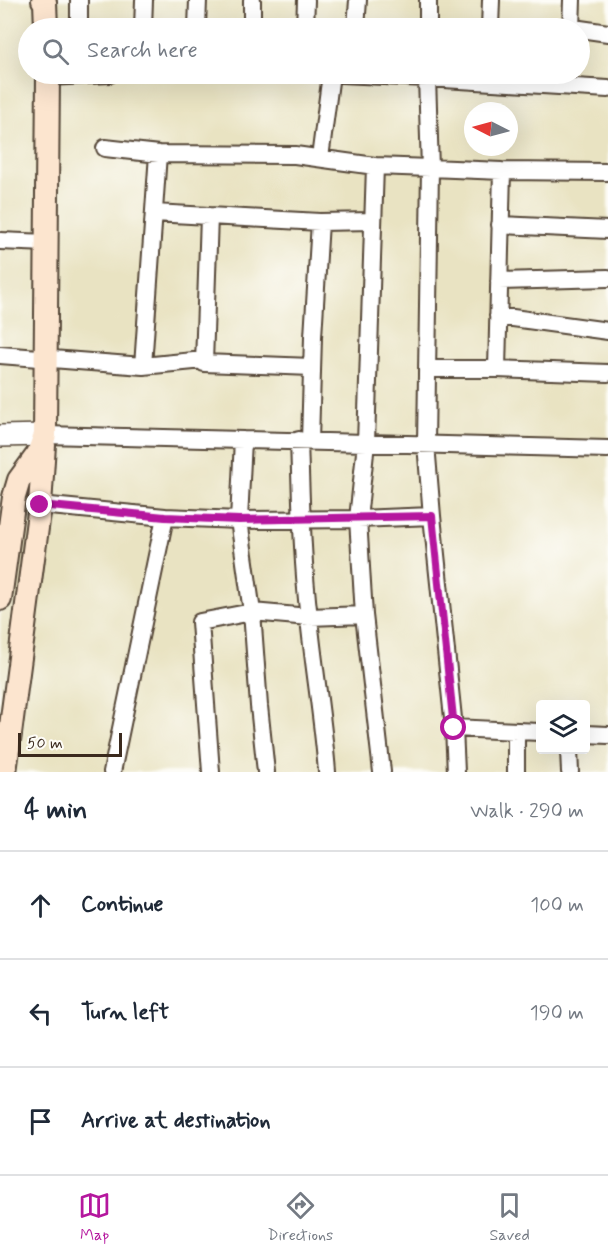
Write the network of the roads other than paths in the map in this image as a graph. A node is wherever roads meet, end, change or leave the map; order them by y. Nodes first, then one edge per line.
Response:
1 (43, 0) edge
2 (79, 0) edge
3 (144, 0) edge
4 (198, 0) edge
5 (252, 0) edge
6 (306, 0) edge
7 (358, 0) edge
8 (428, 0) edge
9 (491, 0) edge
10 (572, 0) edge
11 (46, 18) edge
12 (79, 18) edge
13 (143, 18) edge
14 (197, 18) edge
15 (252, 18) edge
16 (305, 18) edge
17 (357, 18) edge
18 (428, 18) edge
19 (490, 18) edge
20 (572, 18) edge
21 (590, 31) edge
22 (608, 33) edge
23 (48, 84) edge
24 (330, 84) edge
25 (427, 84) edge
26 (558, 84) edge
27 (608, 89) edge
28 (105, 148) dead end
29 (158, 154) junction
30 (320, 158) junction
31 (375, 166) junction
32 (430, 168) junction
33 (502, 171) junction
34 (608, 172) edge
35 (154, 213) junction
36 (209, 216) junction
37 (372, 221) junction
38 (320, 222) junction
39 (500, 225) junction
40 (608, 230) edge
41 (0, 241) edge
42 (47, 243) junction
43 (608, 278) edge
44 (499, 281) junction
45 (498, 316) junction
46 (608, 331) edge
47 (0, 355) edge
48 (46, 358) junction
49 (204, 360) junction
50 (142, 366) junction
51 (312, 367) junction
52 (427, 369) junction
53 (497, 369) junction
54 (608, 373) edge
55 (45, 435) junction
56 (0, 436) edge
57 (243, 440) junction
58 (304, 440) junction
59 (366, 443) junction
60 (426, 444) junction
61 (608, 449) edge
62 (40, 505) junction
63 (432, 516) junction
64 (165, 517) junction
65 (301, 519) junction
66 (358, 519) junction
67 (239, 520) junction
68 (0, 598) edge
69 (252, 612) junction
70 (364, 615) junction
71 (309, 617) junction
72 (454, 728) junction
73 (516, 731) junction
74 (536, 732) edge
75 (590, 734) edge
76 (608, 735) edge
77 (569, 754) edge
78 (5, 772) edge
79 (112, 772) edge
80 (212, 772) edge
81 (267, 772) edge
82 (327, 772) edge
83 (382, 772) edge
84 (456, 772) edge
85 (516, 772) edge
86 (570, 772) edge

1 - 11 main road
2 - 12 street
3 - 13 street
4 - 14 street
5 - 15 street
6 - 16 street
7 - 17 street
8 - 18 street
9 - 19 street
10 - 20 street
21 - 22 street
23 - 42 main road
24 - 30 street
25 - 32 street
26 - 27 street
28 - 29 street
29 - 30 street
29 - 35 street
30 - 31 street
31 - 32 street
31 - 37 street
32 - 33 street
32 - 52 street
33 - 34 street
33 - 39 street
35 - 36 street
35 - 50 street
36 - 38 street
36 - 49 street
37 - 38 street
37 - 59 street
38 - 51 street
39 - 40 street
39 - 44 street
41 - 42 street
42 - 48 main road
43 - 44 street
44 - 45 street
45 - 46 street
45 - 53 street
47 - 48 street
48 - 50 street
48 - 55 main road
49 - 50 street
49 - 51 street
51 - 58 street
52 - 53 street
52 - 60 street
53 - 54 street
55 - 56 street
55 - 57 street
55 - 62 main road
55 - 68 main road
57 - 58 street
57 - 67 street
58 - 59 street
58 - 65 street
59 - 60 street
59 - 66 street
60 - 61 street
60 - 63 street
62 - 64 street
62 - 78 main road
63 - 66 street
63 - 72 street
64 - 67 street
64 - 79 street
65 - 66 street
65 - 67 street
65 - 71 street
66 - 70 street
67 - 69 street
69 - 71 street
69 - 80 street
69 - 81 street
70 - 71 street
70 - 83 street
71 - 82 street
72 - 73 street
72 - 84 street
73 - 74 street
73 - 85 street
75 - 76 street
77 - 86 street

